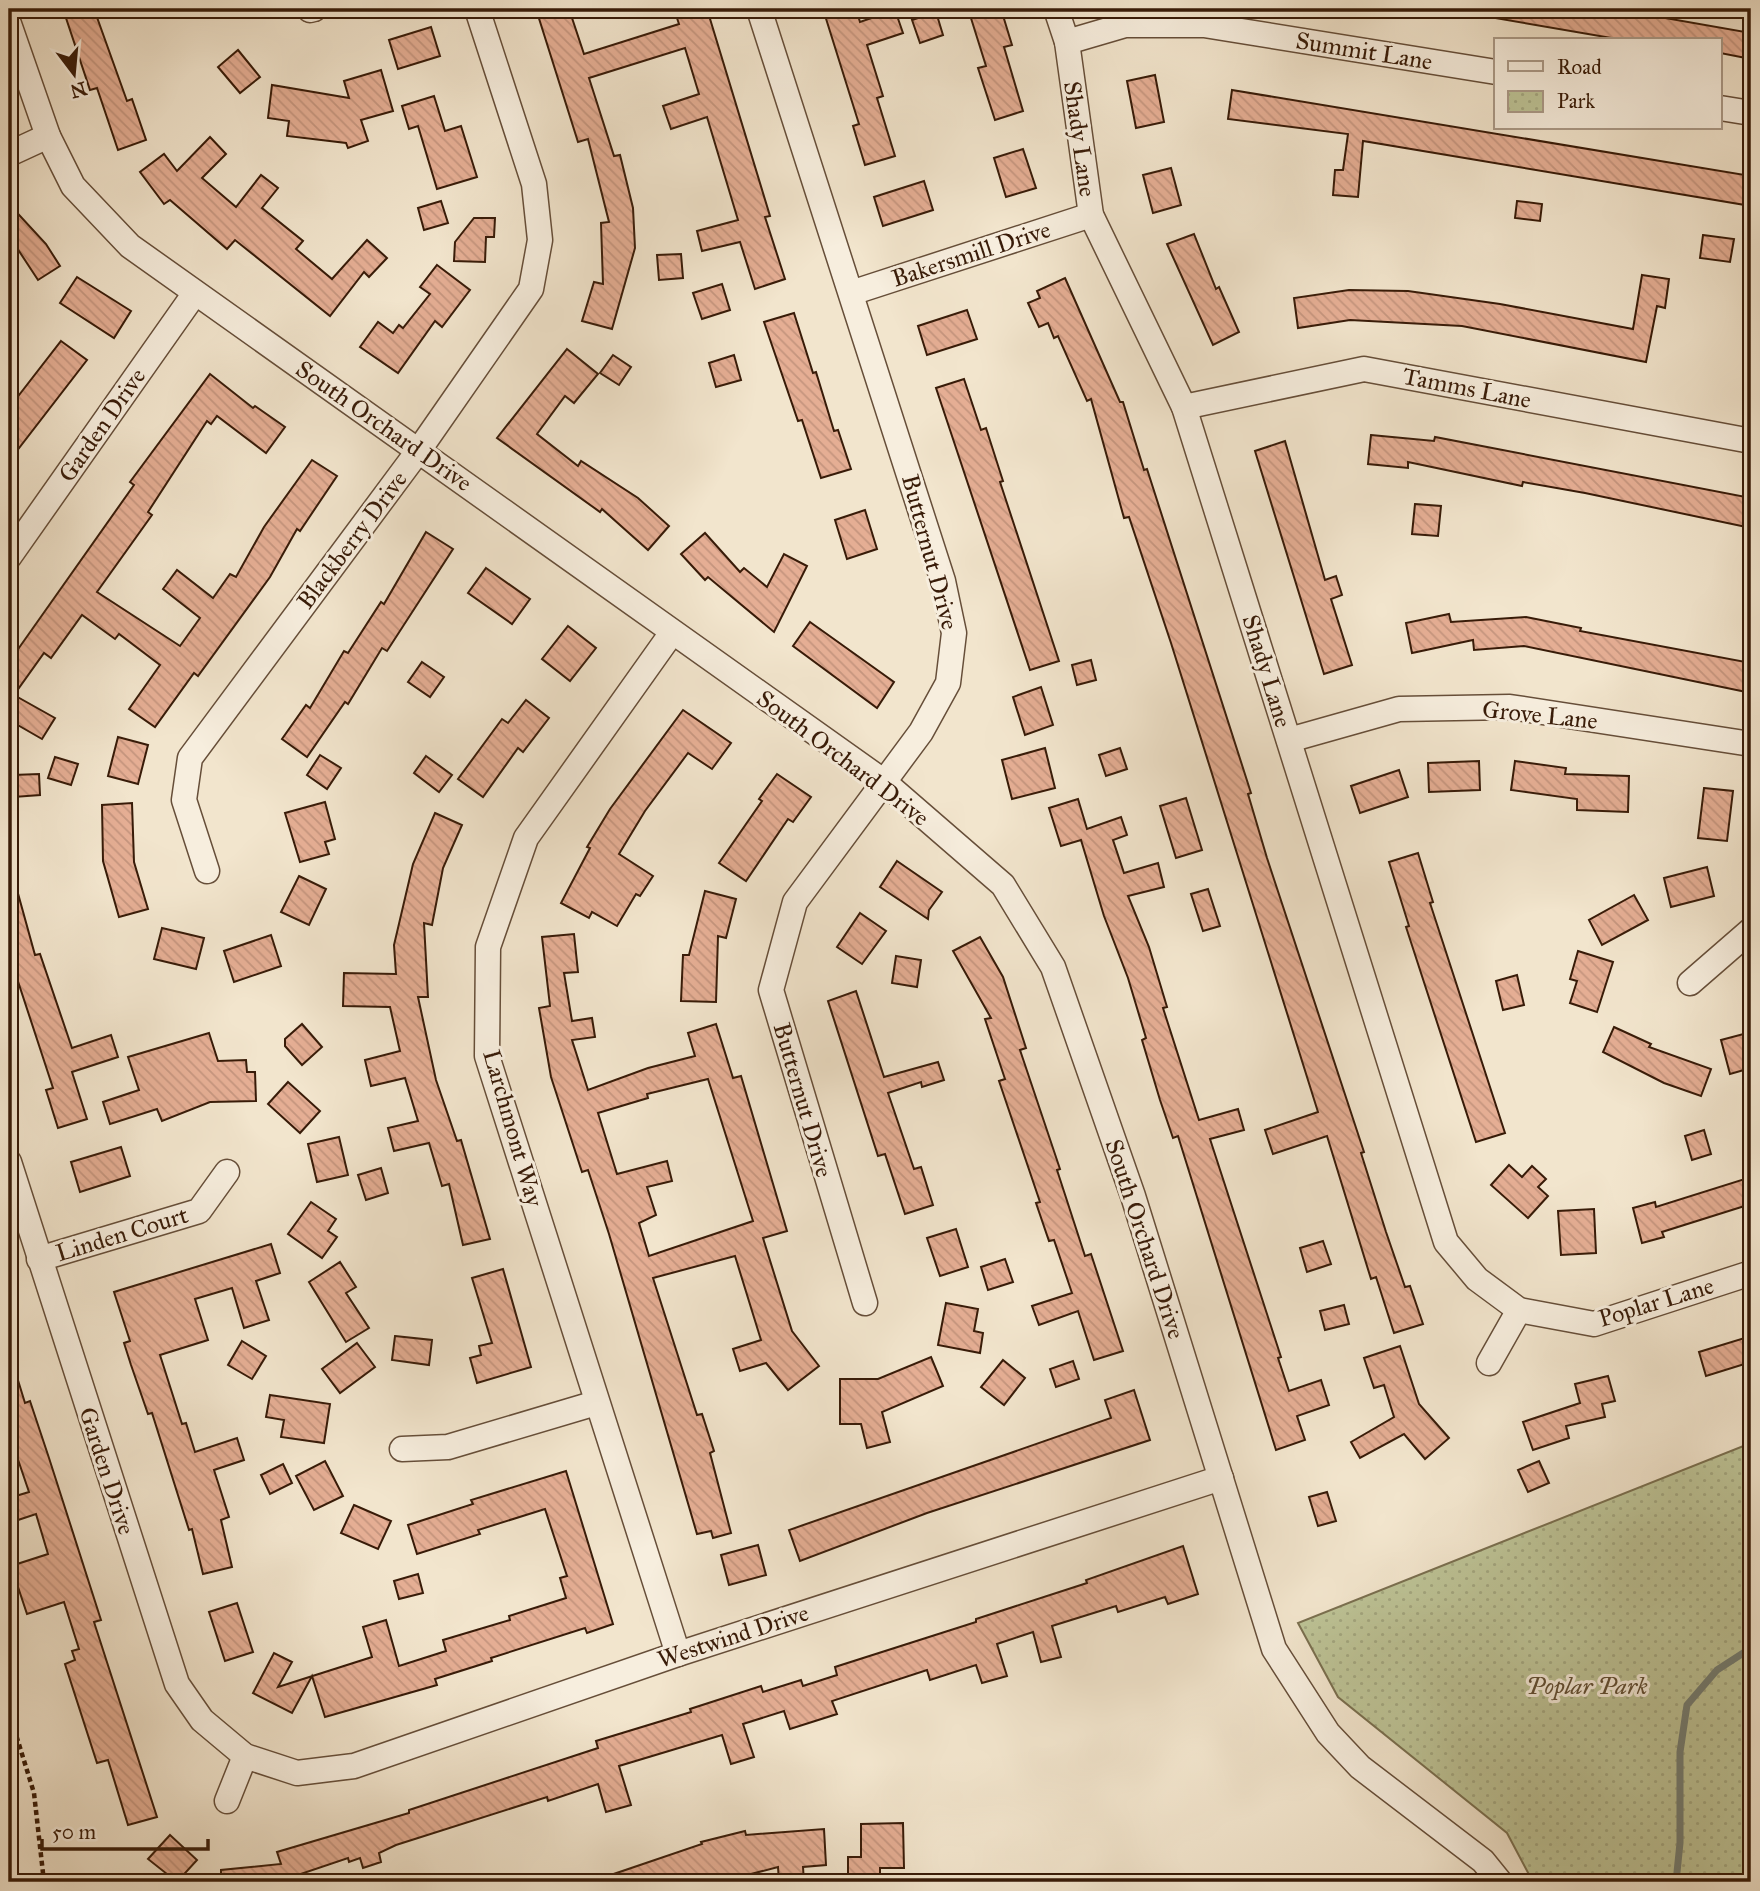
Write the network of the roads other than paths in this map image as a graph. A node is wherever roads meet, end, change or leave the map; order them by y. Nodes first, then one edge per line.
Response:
1 (477, 9) edge
2 (759, 9) edge
3 (1056, 9) edge
4 (9, 24) edge
5 (1067, 42) junction
6 (1494, 72) edge
7 (1722, 108) edge
8 (1751, 113) edge
9 (47, 136) junction
10 (9, 154) edge
11 (1091, 215) junction
12 (195, 293) junction
13 (851, 293) junction
14 (1184, 407) junction
15 (1751, 442) edge
16 (419, 450) junction
17 (9, 557) edge
18 (671, 634) junction
19 (1289, 740) junction
20 (1751, 744) edge
21 (883, 781) junction
22 (207, 871) dead end
23 (1751, 930) edge
24 (1690, 983) dead end
25 (9, 1162) edge
26 (227, 1172) dead end
27 (39, 1259) junction
28 (1751, 1273) edge
29 (865, 1303) dead end
30 (1519, 1310) junction
31 (1489, 1363) dead end
32 (596, 1403) junction
33 (402, 1449) dead end
34 (1221, 1478) junction
35 (678, 1654) junction
36 (246, 1756) junction
37 (227, 1801) dead end
38 (1500, 1882) edge

1 - 16 street, Blackberry Drive
2 - 13 street, Butternut Drive
3 - 5 street, Shady Lane
4 - 9 street, South Orchard Drive
5 - 6 street, Summit Lane
5 - 11 street, Shady Lane
7 - 8 street
9 - 10 street
9 - 12 street, South Orchard Drive
11 - 13 street, Bakersmill Drive
11 - 14 street, Shady Lane
12 - 16 street, South Orchard Drive
12 - 17 street, Garden Drive
13 - 21 street, Butternut Drive
14 - 15 street, Tamms Lane
14 - 19 street, Shady Lane
16 - 18 street, South Orchard Drive
16 - 22 street, Blackberry Drive
18 - 21 street, South Orchard Drive
18 - 32 street, Larchmont Way
19 - 20 street, Grove Lane
19 - 30 street, Shady Lane
21 - 29 street, Butternut Drive
21 - 34 street, South Orchard Drive
23 - 24 street
25 - 27 street, Garden Drive
26 - 27 street, Linden Court
27 - 36 street, Garden Drive
28 - 30 street, Poplar Lane
30 - 31 street
32 - 33 street
32 - 35 street, Larchmont Way
34 - 35 street, Westwind Drive
34 - 38 street, South Orchard Drive
35 - 36 street, Westwind Drive
36 - 37 street

